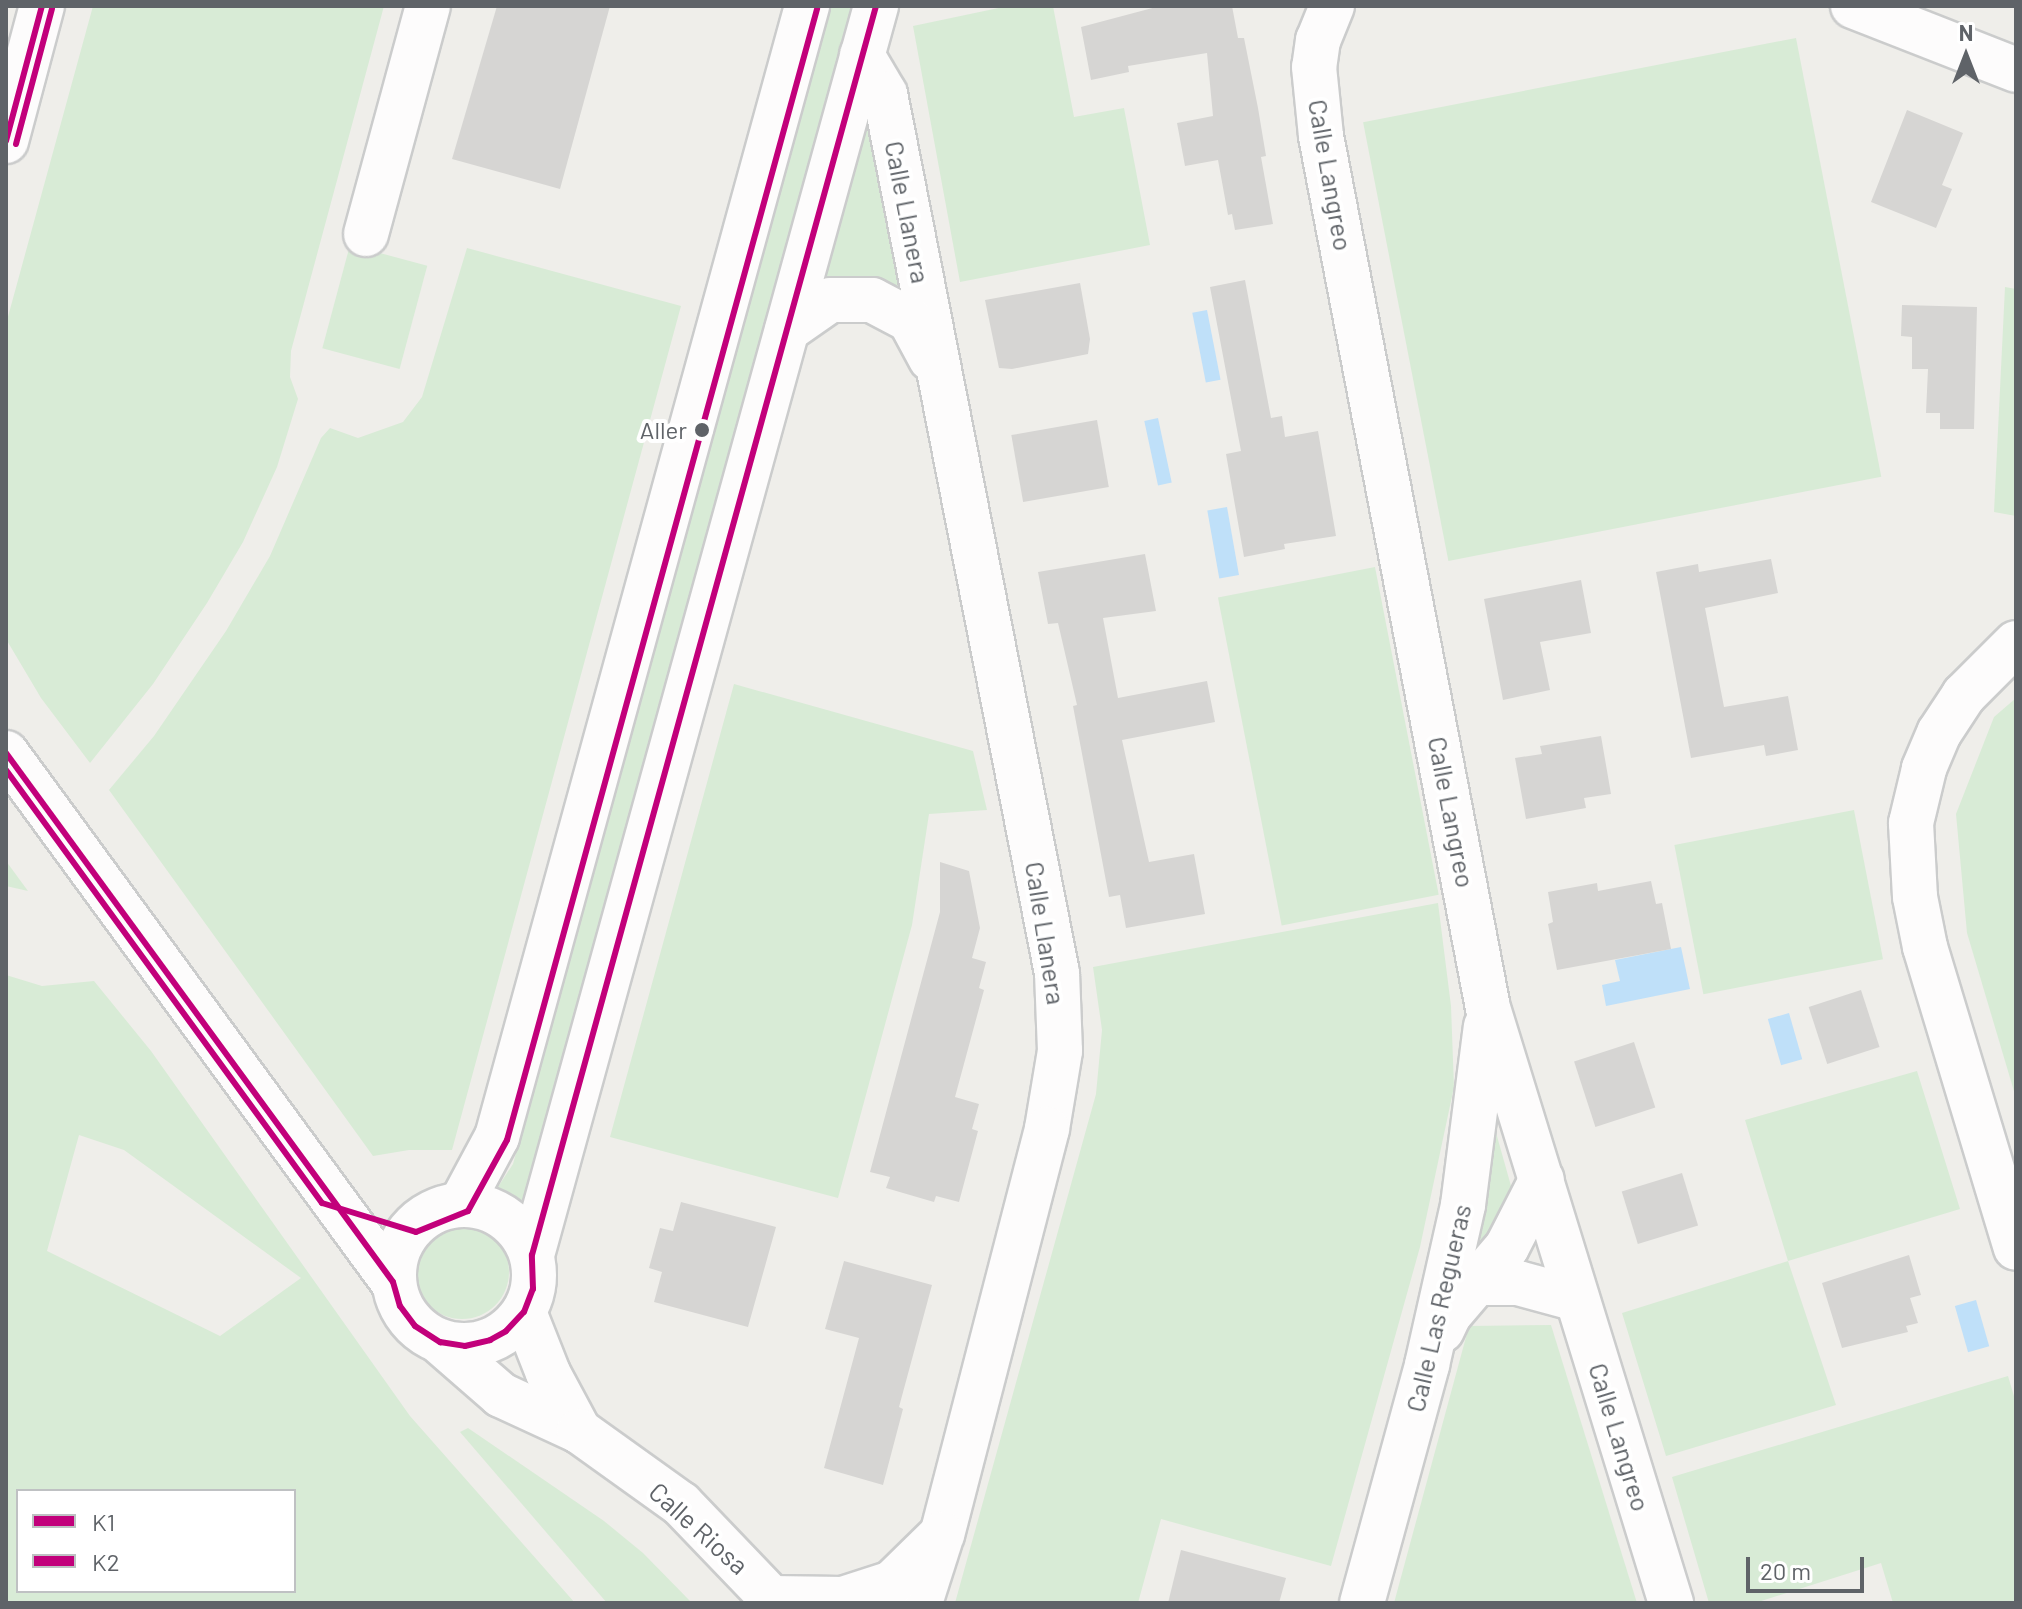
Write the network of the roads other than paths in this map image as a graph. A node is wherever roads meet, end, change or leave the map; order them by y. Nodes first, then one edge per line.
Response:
1 (42, 6) edge
2 (428, 6) edge
3 (807, 6) edge
4 (876, 6) edge
5 (1332, 6) edge
6 (1853, 6) edge
7 (862, 55) junction
8 (2016, 70) edge
9 (6, 141) edge
10 (366, 234) dead end
11 (787, 330) junction
12 (940, 374) junction
13 (2016, 643) edge
14 (11, 764) edge
15 (1488, 1008) junction
16 (1542, 1179) junction
17 (329, 1196) junction
18 (461, 1204) junction
19 (417, 1222) junction
20 (2016, 1248) edge
21 (532, 1255) junction
22 (393, 1282) junction
23 (1475, 1283) junction
24 (1577, 1299) junction
25 (524, 1312) junction
26 (440, 1342) junction
27 (1427, 1365) junction
28 (579, 1431) junction
29 (942, 1534) junction
30 (774, 1600) edge
31 (920, 1603) edge
32 (1362, 1603) edge
33 (1671, 1603) edge

1 - 9 street
2 - 10 street
3 - 18 street
4 - 7 street
5 - 15 street, Calle Langreo
6 - 8 street
7 - 11 street
7 - 12 street, Calle Llanera
11 - 12 street, Calle Llanera
11 - 21 street
12 - 29 street, Calle Llanera
13 - 20 street
14 - 17 street
15 - 16 street, Calle Langreo
15 - 27 street, Calle Las Regueras
16 - 23 street
16 - 24 street, Calle Langreo
17 - 19 street
17 - 22 street
18 - 19 street
18 - 21 street
19 - 22 street
21 - 25 street
22 - 26 street
23 - 24 street
23 - 27 street
24 - 33 street, Calle Langreo
25 - 26 street
25 - 28 street, Calle Riosa
26 - 28 street, Calle Riosa
27 - 32 street, Calle Las Regueras
28 - 30 street, Calle Riosa
29 - 30 street
29 - 31 street, Calle Llanera

